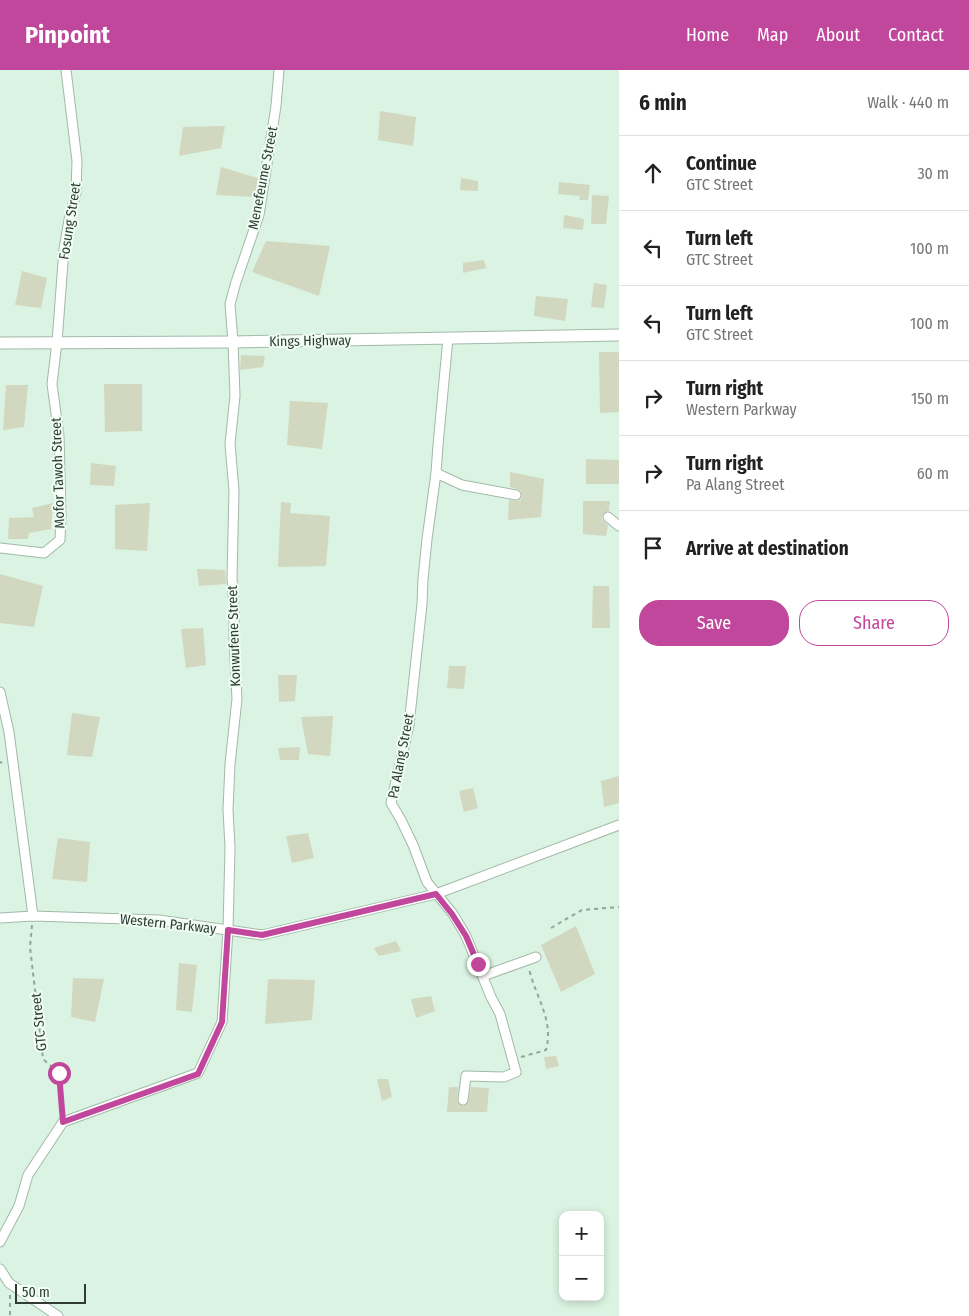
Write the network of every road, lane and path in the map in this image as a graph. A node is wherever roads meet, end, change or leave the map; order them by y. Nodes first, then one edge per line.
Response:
1 (66, 70) edge
2 (280, 70) edge
3 (619, 335) edge
4 (448, 338) junction
5 (57, 342) junction
6 (233, 342) junction
7 (0, 343) edge
8 (436, 473) junction
9 (516, 495) dead end
10 (608, 517) dead end
11 (619, 526) edge
12 (0, 548) edge
13 (0, 692) edge
14 (619, 825) edge
15 (436, 894) junction
16 (619, 907) edge
17 (33, 916) junction
18 (0, 918) edge
19 (551, 928) dead end
20 (228, 930) junction
21 (536, 957) dead end
22 (526, 960) junction
23 (483, 976) junction
24 (512, 1057) junction
25 (463, 1100) dead end
26 (63, 1122) junction
27 (0, 1242) edge
28 (0, 1269) edge
29 (9, 1283) junction
30 (10, 1316) edge
31 (58, 1316) edge

1 - 5 street, Fosung Street
2 - 6 street, Menefeume Street
3 - 4 street, Kings Highway
4 - 6 street, Kings Highway
4 - 8 street, Pa Alang Street
5 - 6 street, Kings Highway
5 - 7 street, Kings Highway
5 - 12 street, Mofor Tawoh Street
6 - 20 street, Konwufene Street
8 - 9 street
8 - 15 street, Pa Alang Street
10 - 11 street
13 - 17 street
14 - 15 street, Western Parkway
15 - 20 street, Western Parkway
15 - 23 street, Pa Alang Street
16 - 19 path
17 - 18 street, Western Parkway
17 - 20 street, Western Parkway
17 - 26 path, GTC Street
20 - 26 street
21 - 22 street
22 - 23 street
22 - 24 path
23 - 24 street, Pa Alang Street
24 - 25 street, Pa Alang Street
26 - 27 street
28 - 29 street
29 - 30 path
29 - 31 street

